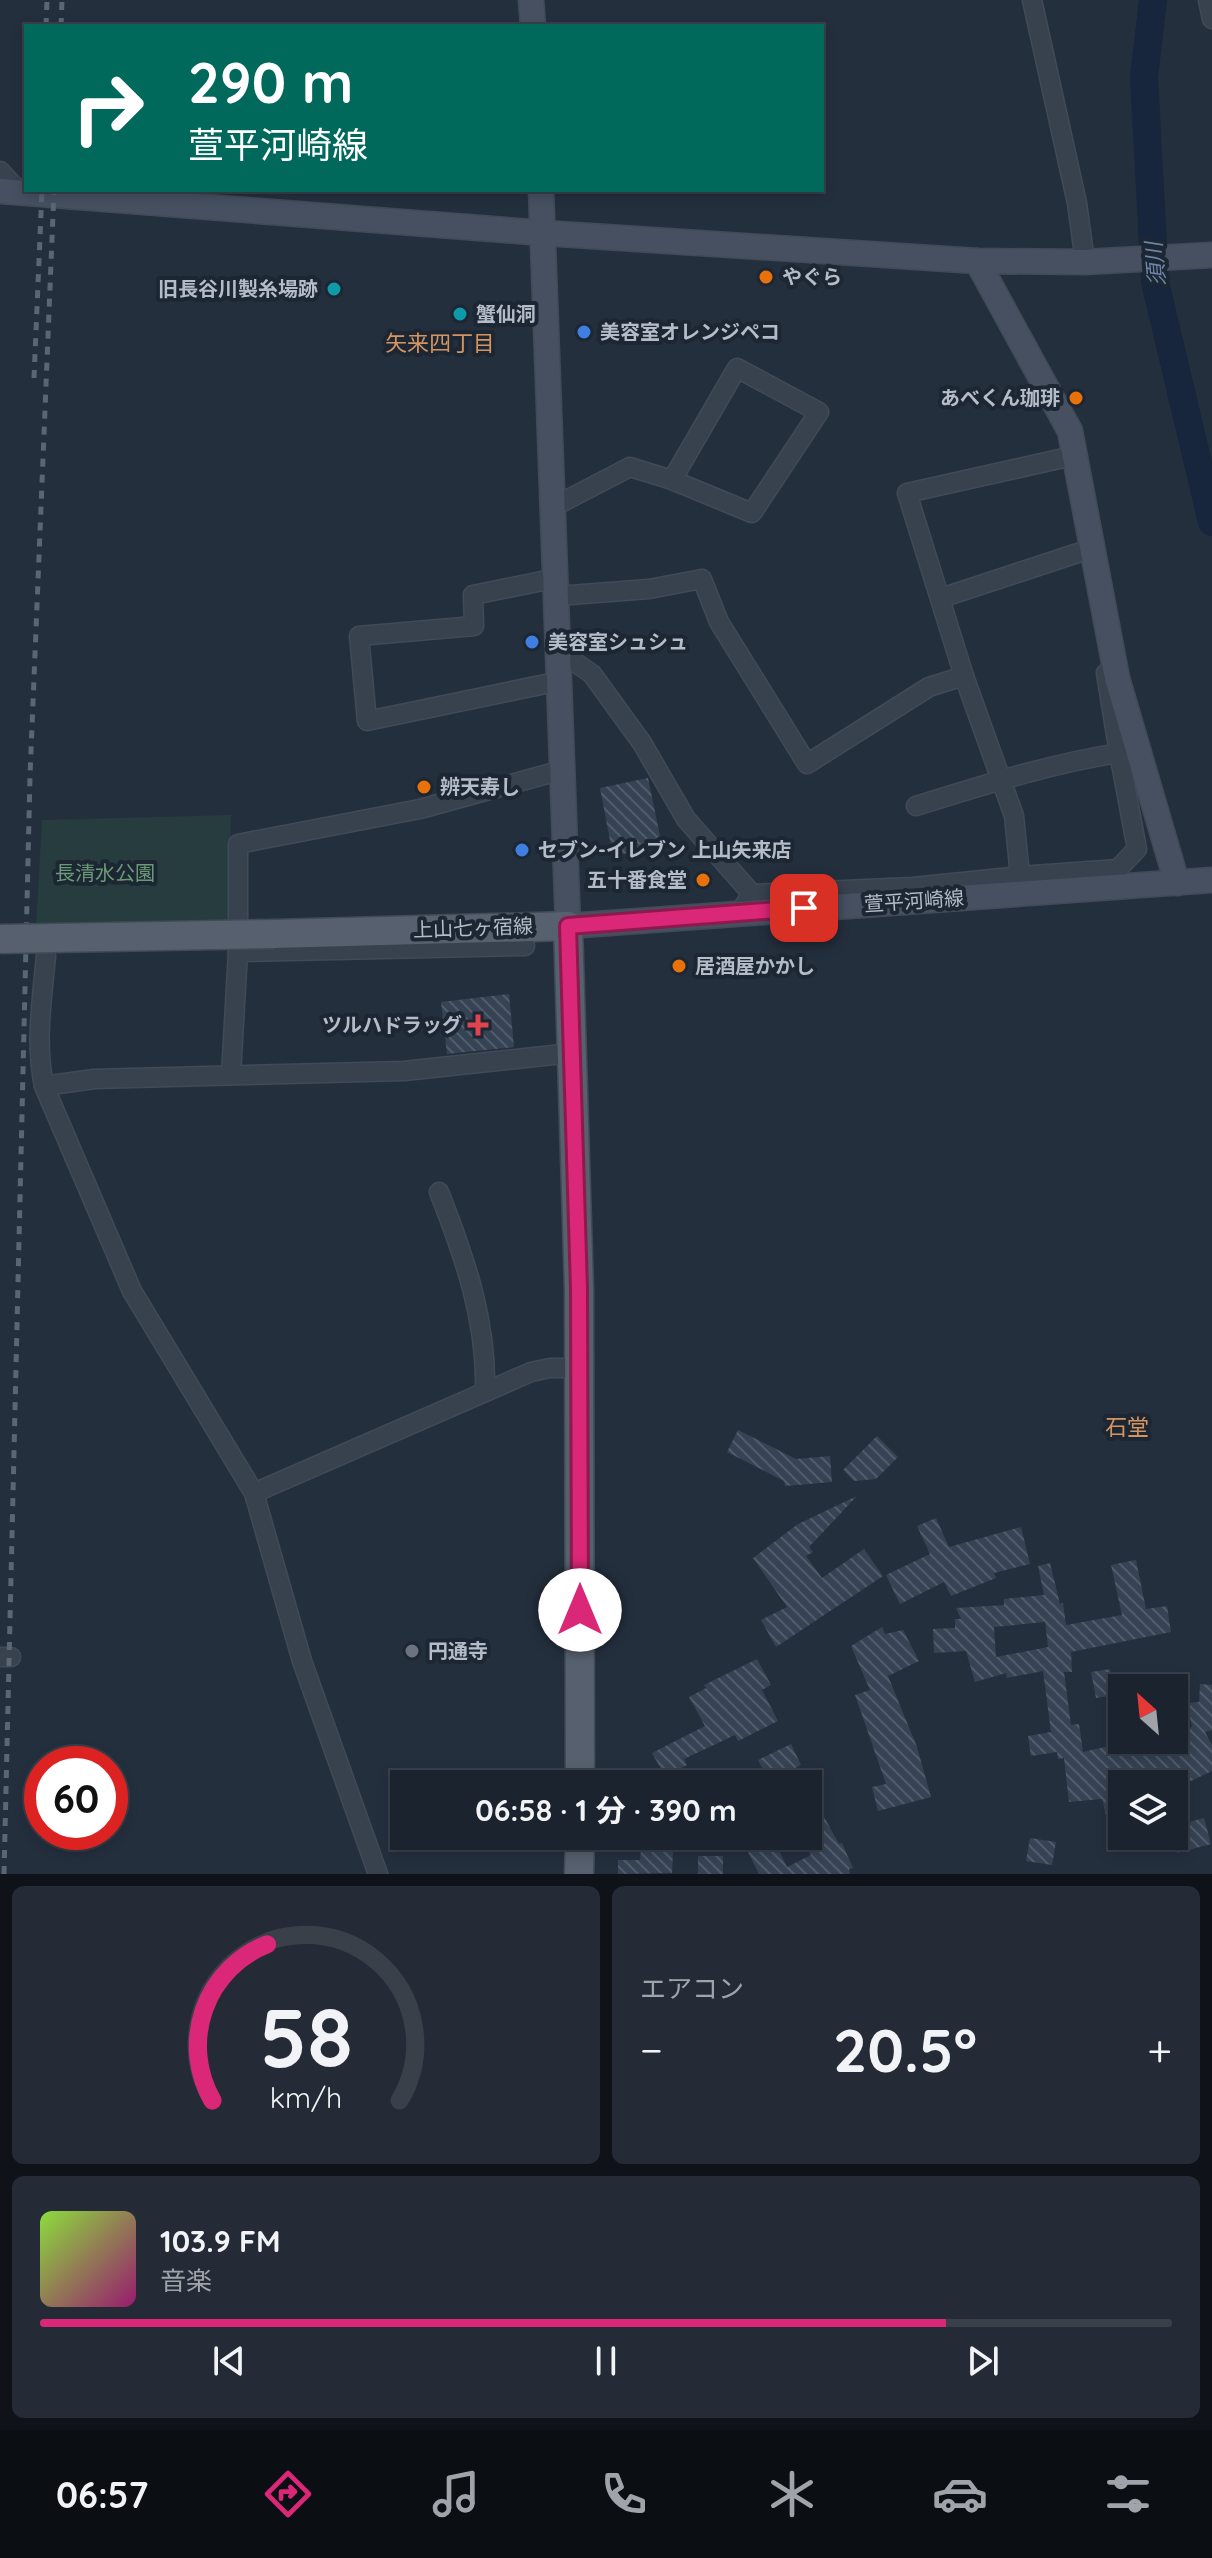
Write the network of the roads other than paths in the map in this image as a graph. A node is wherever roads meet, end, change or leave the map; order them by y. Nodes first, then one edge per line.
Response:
1 (531, 0) edge
2 (1032, 0) edge
3 (1208, 0) edge
4 (1212, 19) edge
5 (533, 24) edge
6 (0, 171) edge
7 (10, 191) edge
8 (541, 192) edge
9 (544, 233) junction
10 (1210, 255) edge
11 (977, 261) junction
12 (1085, 262) junction
13 (1077, 455) junction
14 (672, 480) junction
15 (553, 507) junction
16 (1090, 549) junction
17 (557, 587) junction
18 (941, 598) junction
19 (1103, 615) junction
20 (559, 651) junction
21 (964, 676) junction
22 (560, 681) junction
23 (1119, 753) junction
24 (562, 770) junction
25 (1003, 779) junction
26 (916, 806) dead end
27 (1020, 876) junction
28 (1196, 881) edge
29 (744, 904) junction
30 (568, 926) junction
31 (0, 939) edge
32 (525, 946) dead end
33 (238, 952) junction
34 (46, 956) dead end
35 (572, 1053) junction
36 (231, 1075) junction
37 (44, 1086) junction
38 (439, 1192) dead end
39 (578, 1368) junction
40 (485, 1392) junction
41 (254, 1493) junction
42 (580, 1770) edge
43 (580, 1850) edge
44 (378, 1874) edge
45 (579, 1874) edge

1 - 5 street
2 - 12 street
3 - 4 street
6 - 7 street
7 - 9 street
8 - 9 street
9 - 11 street
9 - 15 street
10 - 12 street
11 - 12 street
11 - 13 street
13 - 16 street
13 - 18 street
14 - 14 street
14 - 15 street
15 - 17 street
16 - 18 street
16 - 19 street
17 - 20 street
17 - 21 street
17 - 22 street
18 - 21 street
19 - 23 street
19 - 28 street
20 - 22 street
20 - 29 street
21 - 25 street
22 - 24 street
23 - 25 street
23 - 27 street
24 - 30 street
24 - 33 street
25 - 26 street
25 - 27 street
27 - 29 street
28 - 29 street, 萱平河崎線
29 - 30 street, 萱平河崎線
30 - 31 main road, 上山七ヶ宿線, bridge
30 - 35 main road
32 - 33 street
33 - 36 street
34 - 37 street
35 - 36 street
35 - 39 main road
36 - 37 street
37 - 41 street
38 - 40 street
39 - 40 street
39 - 42 main road
40 - 41 street
41 - 44 street
43 - 45 main road

